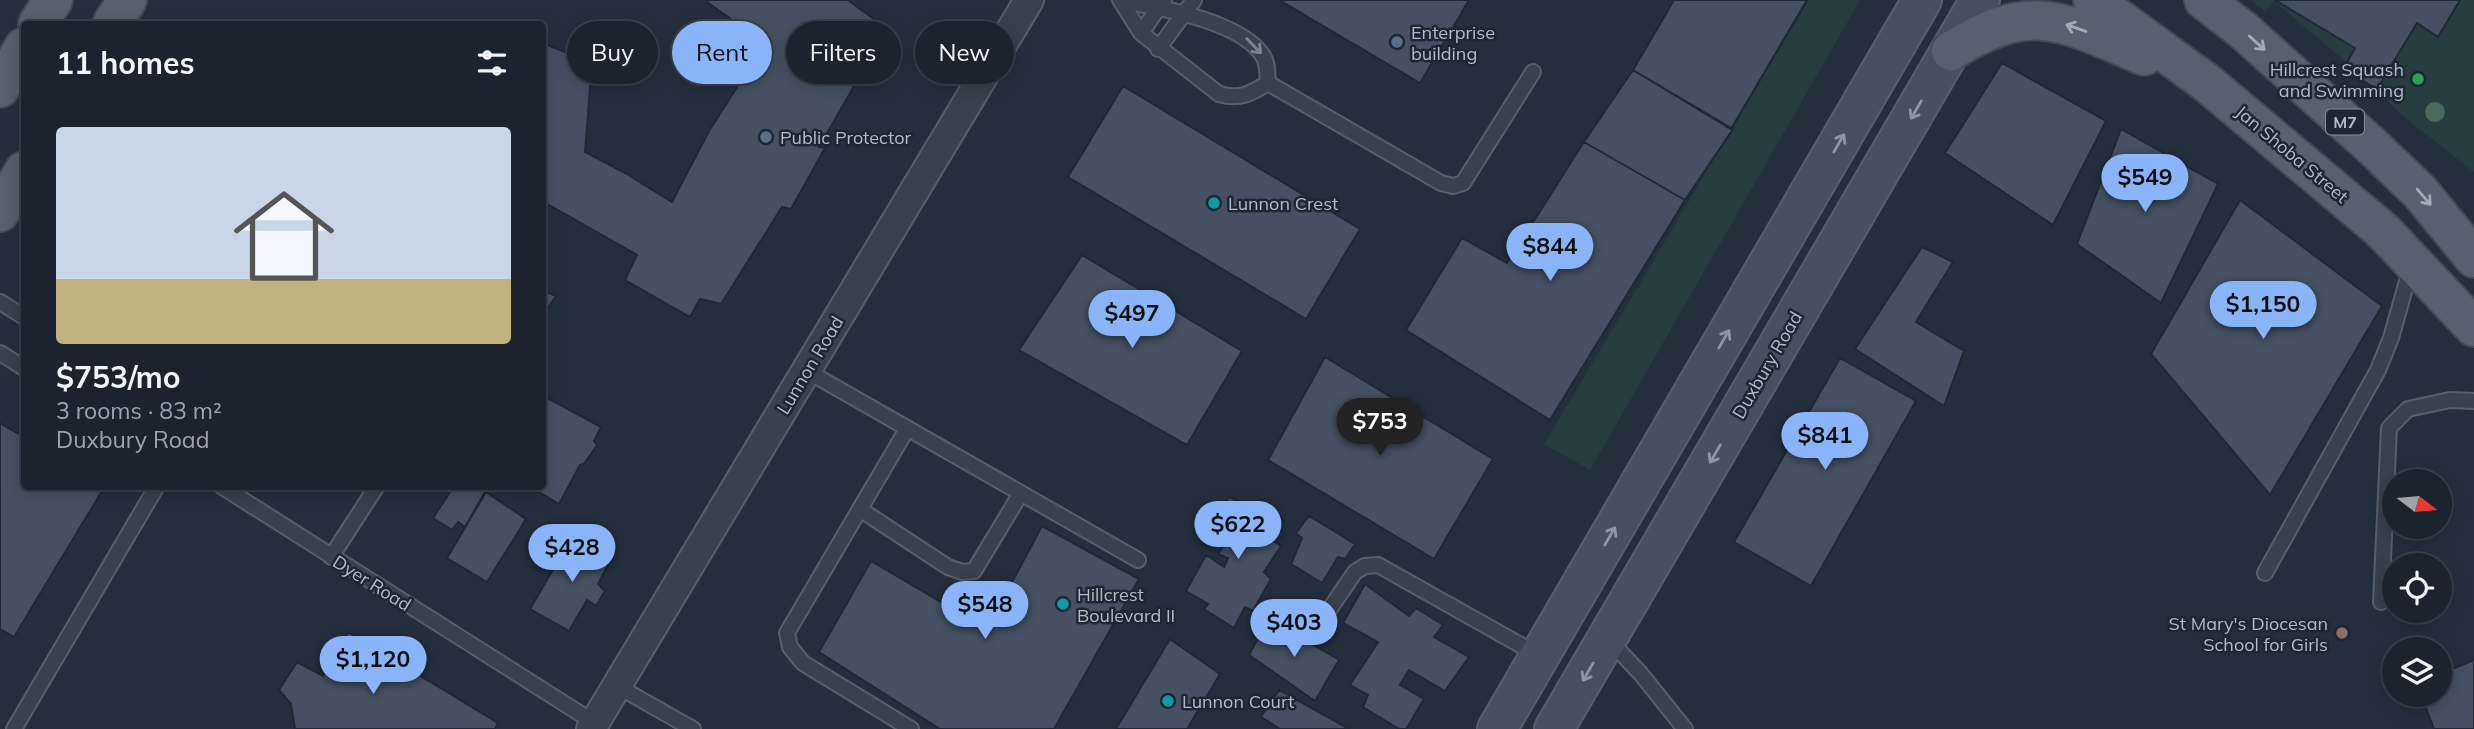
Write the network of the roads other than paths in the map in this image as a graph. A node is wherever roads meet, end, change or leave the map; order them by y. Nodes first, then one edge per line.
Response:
1 (53, 0) edge
2 (127, 0) edge
3 (1029, 0) edge
4 (1194, 0) edge
5 (1922, 0) edge
6 (1980, 0) edge
7 (2094, 0) edge
8 (2203, 0) edge
9 (1121, 1) edge
10 (1162, 4) edge
11 (1182, 14) junction
12 (40, 21) edge
13 (114, 21) edge
14 (1141, 33) junction
15 (1158, 49) junction
16 (1951, 51) junction
17 (21, 52) edge
18 (1533, 72) dead end
19 (1268, 83) junction
20 (2207, 83) junction
21 (0, 88) edge
22 (21, 176) edge
23 (0, 212) edge
24 (2474, 258) edge
25 (2413, 262) junction
26 (0, 302) edge
27 (21, 315) edge
28 (2474, 327) edge
29 (0, 353) edge
30 (21, 366) edge
31 (807, 371) junction
32 (2474, 401) edge
33 (907, 429) junction
34 (155, 490) edge
35 (227, 490) edge
36 (374, 490) edge
37 (1021, 493) junction
38 (861, 510) junction
39 (331, 557) junction
40 (1138, 559) dead end
41 (2265, 573) dead end
42 (2381, 602) dead end
43 (1314, 632) dead end
44 (1607, 638) junction
45 (1541, 657) junction
46 (617, 686) junction
47 (1504, 719) edge
48 (593, 726) edge
49 (14, 729) edge
50 (693, 729) edge
51 (911, 729) edge
52 (1554, 729) edge
53 (1685, 729) edge

1 - 12 main road
2 - 13 main road
3 - 31 street, Lunnon Road
4 - 11 lane
45 -> 5 main road
6 - 16 main road, Duxbury Road
7 - 20 main road, Jan Shoba Street
8 -> 24 main road, M7
9 - 10 lane
9 - 14 lane
10 - 11 lane
10 - 14 lane
11 - 15 lane
11 -> 19 lane
14 - 15 lane
15 - 19 lane
20 -> 16 main road
16 -> 44 main road, Duxbury Road
17 - 21 main road
18 - 19 lane
20 - 25 main road, Jan Shoba Street
22 - 23 main road
25 - 28 main road, Jan Shoba Street
25 - 41 lane
26 - 27 lane
29 - 30 lane
31 - 33 lane
31 - 46 street, Lunnon Road
32 - 42 lane
33 - 37 lane
33 - 38 lane
34 - 49 lane
35 - 39 lane, Dyer Road
36 - 39 lane
37 - 38 lane
37 - 40 lane
38 - 51 lane
39 - 48 lane, Dyer Road
43 - 45 lane
44 -> 52 main road, Duxbury Road
44 - 53 lane
45 - 47 main road
46 - 48 street, Lunnon Road
46 - 50 lane

